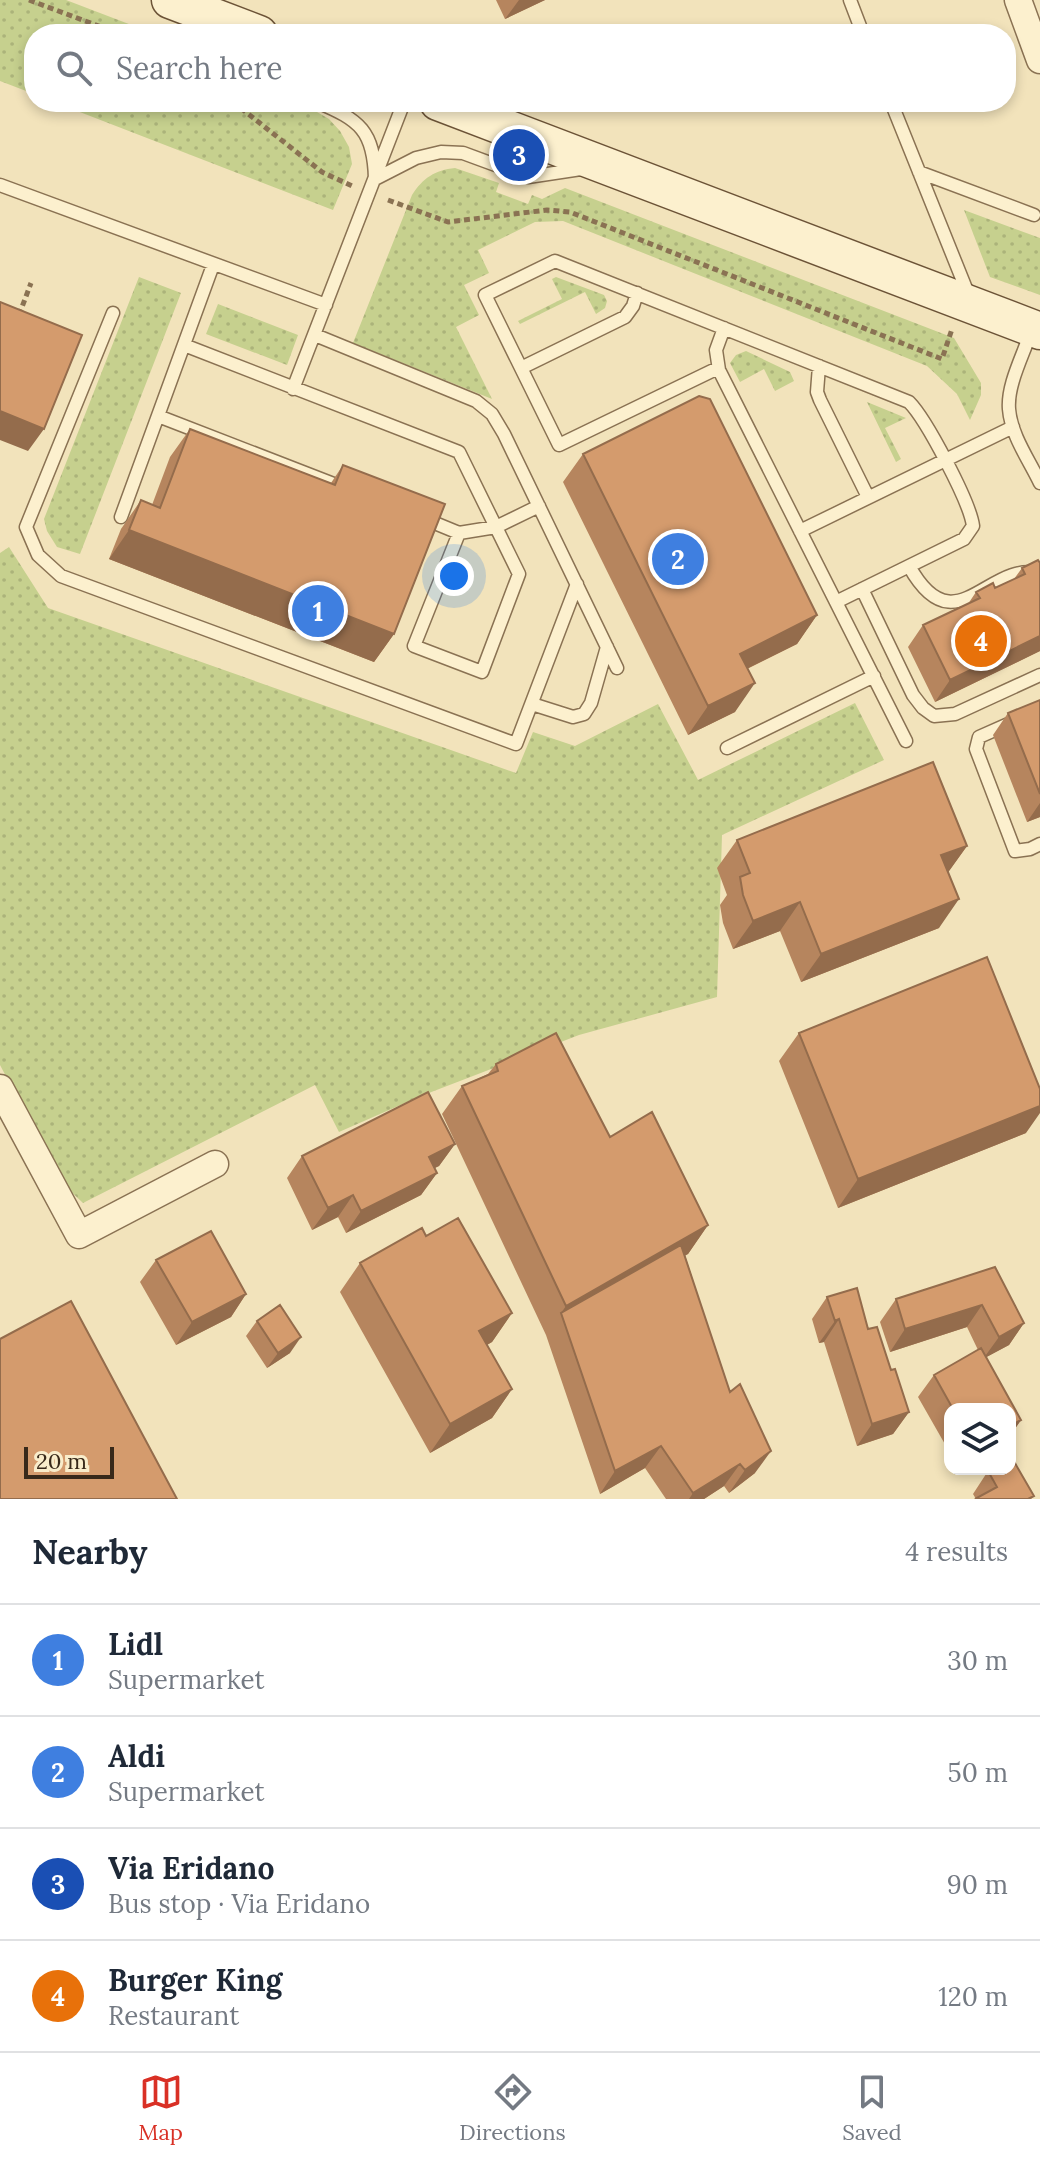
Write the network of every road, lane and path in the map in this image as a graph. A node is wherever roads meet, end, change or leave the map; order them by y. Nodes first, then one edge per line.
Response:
1 (29, 0) edge
2 (850, 0) edge
3 (1018, 0) edge
4 (188, 10) edge
5 (93, 24) edge
6 (229, 24) edge
7 (859, 24) edge
8 (1040, 60) edge
9 (246, 112) edge
10 (340, 112) edge
11 (400, 112) edge
12 (465, 112) edge
13 (895, 112) edge
14 (605, 165) junction
15 (919, 172) junction
16 (375, 179) junction
17 (0, 185) edge
18 (370, 193) junction
19 (1034, 215) dead end
20 (213, 265) junction
21 (31, 283) dead end
22 (637, 293) junction
23 (968, 303) junction
24 (326, 305) junction
25 (113, 313) dead end
26 (17, 322) edge
27 (724, 328) junction
28 (1036, 330) edge
29 (315, 335) junction
30 (184, 345) junction
31 (819, 366) junction
32 (521, 368) junction
33 (718, 368) junction
34 (293, 389) junction
35 (158, 416) junction
36 (1013, 427) junction
37 (944, 461) junction
38 (1040, 483) edge
39 (361, 495) edge
40 (868, 497) junction
41 (539, 506) junction
42 (121, 517) dead end
43 (419, 517) edge
44 (496, 527) junction
45 (800, 531) junction
46 (459, 533) junction
47 (909, 566) junction
48 (1040, 574) edge
49 (577, 584) junction
50 (862, 589) junction
51 (836, 602) junction
52 (607, 647) junction
53 (617, 668) dead end
54 (1040, 675) edge
55 (874, 676) junction
56 (532, 704) junction
57 (1040, 710) edge
58 (906, 741) dead end
59 (727, 748) dead end
60 (1040, 844) edge
61 (0, 1088) edge
62 (215, 1164) dead end

1 - 5 path
2 - 7 lane
3 - 8 street
4 - 6 main road
9 - 18 path
10 - 16 lane
11 - 16 lane
12 - 14 main road
13 - 15 lane
14 - 16 lane
14 - 23 main road
15 - 19 lane
15 - 23 lane
16 - 18 lane
17 - 20 lane
18 - 23 path
18 - 24 lane
20 - 24 lane
20 - 30 lane
21 - 26 path
22 - 27 lane
22 - 32 lane
22 - 32 lane
23 - 28 main road
24 - 29 lane
25 - 56 lane
27 - 31 lane
27 - 33 lane
28 - 36 lane
29 - 34 lane
29 - 41 lane
30 - 34 lane
30 - 35 lane
31 - 37 lane
31 - 40 lane
32 - 33 lane
33 - 45 lane
34 - 44 lane
35 - 39 lane
35 - 42 lane
36 - 37 lane
36 - 38 lane
37 - 40 lane
37 - 47 lane
40 - 45 lane
41 - 44 lane
41 - 49 lane
43 - 46 lane
44 - 46 lane
44 - 46 lane
45 - 51 lane
47 - 48 lane
47 - 50 lane
49 - 52 lane
49 - 56 lane
50 - 51 lane
50 - 54 lane
51 - 55 lane
52 - 53 lane
52 - 56 lane
55 - 58 lane
55 - 59 lane
57 - 60 lane
61 - 62 street

